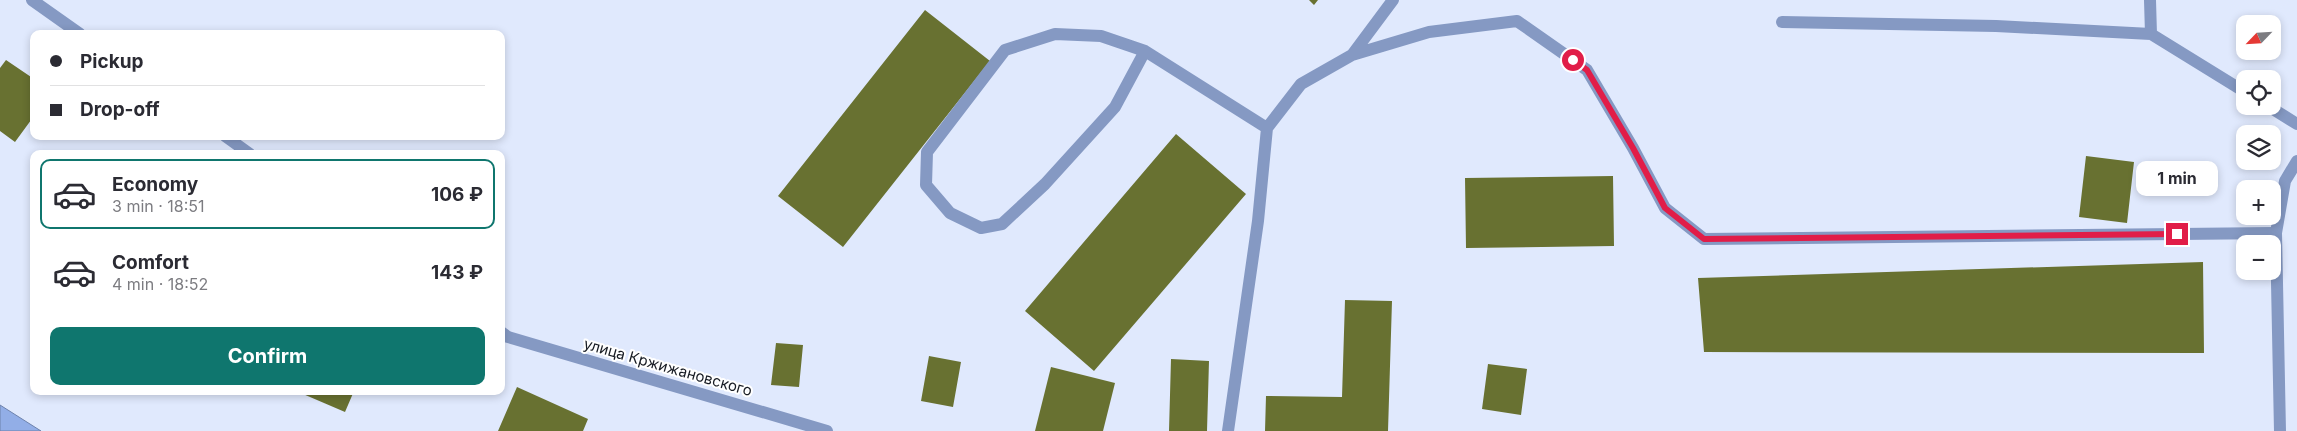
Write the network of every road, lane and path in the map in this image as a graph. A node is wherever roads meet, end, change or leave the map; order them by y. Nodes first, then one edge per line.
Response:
1 (32, 0) edge
2 (1393, 0) edge
3 (2150, 0) edge
4 (1782, 22) dead end
5 (74, 30) edge
6 (2151, 34) junction
7 (1145, 51) junction
8 (1352, 55) junction
9 (2236, 86) edge
10 (2281, 114) edge
11 (2297, 124) edge
12 (1267, 128) junction
13 (231, 140) edge
14 (244, 150) edge
15 (2297, 161) edge
16 (2276, 233) junction
17 (505, 334) edge
18 (828, 431) edge
19 (1228, 431) edge
20 (2280, 431) edge

1 - 5 street
2 - 8 street
3 - 6 street
4 - 6 street
6 - 9 street
7 - 7 street
7 - 12 street
8 - 12 street
8 - 16 street
10 - 11 street
12 - 19 street
13 - 14 street
15 - 16 street
16 - 20 street
17 - 18 street, улица Кржижановского

